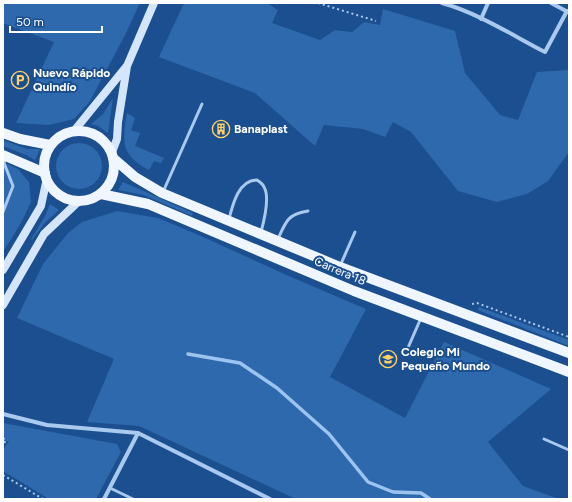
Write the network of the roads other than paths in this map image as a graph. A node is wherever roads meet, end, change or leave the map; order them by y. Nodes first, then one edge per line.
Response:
1 (154, 3) edge
2 (442, 3) edge
3 (488, 3) edge
4 (551, 3) edge
5 (453, 4) edge
6 (568, 12) edge
7 (481, 19) junction
8 (127, 66) junction
9 (202, 104) dead end
10 (74, 131) junction
11 (3, 133) edge
12 (50, 145) junction
13 (112, 155) junction
14 (5, 156) edge
15 (46, 176) junction
16 (162, 193) junction
17 (101, 194) junction
18 (79, 201) junction
19 (308, 211) dead end
20 (3, 212) edge
21 (228, 220) junction
22 (355, 232) dead end
23 (260, 234) junction
24 (277, 240) junction
25 (340, 267) junction
26 (3, 270) edge
27 (3, 305) edge
28 (421, 317) junction
29 (407, 350) dead end
30 (569, 353) edge
31 (569, 372) edge
32 (3, 414) edge
33 (138, 433) junction
34 (544, 439) dead end
35 (569, 450) edge
36 (110, 488) junction
37 (104, 499) edge
38 (133, 499) edge
39 (270, 499) edge

1 - 8 street
2 - 5 street
3 - 7 street
4 - 6 street
5 - 7 street
6 - 7 street
8 - 10 street
8 - 13 street
9 - 16 lane
10 - 12 main road
10 - 13 main road
11 - 12 main road
12 - 15 main road
13 - 16 main road, Carrera 18
13 - 17 main road
14 - 15 main road
14 - 20 lane
15 - 18 main road
15 - 26 street
16 - 21 main road, Carrera 18
17 - 18 main road
17 - 28 main road, Carrera 18
18 - 27 street
19 - 24 lane
21 - 23 main road, Carrera 18
21 - 23 lane
22 - 25 lane
23 - 24 main road, Carrera 18
24 - 25 main road, Carrera 18
25 - 30 main road, Carrera 18
28 - 29 lane
28 - 31 main road, Carrera 18
32 - 33 street
33 - 36 street
33 - 39 street
34 - 35 lane
36 - 37 street
36 - 38 lane

